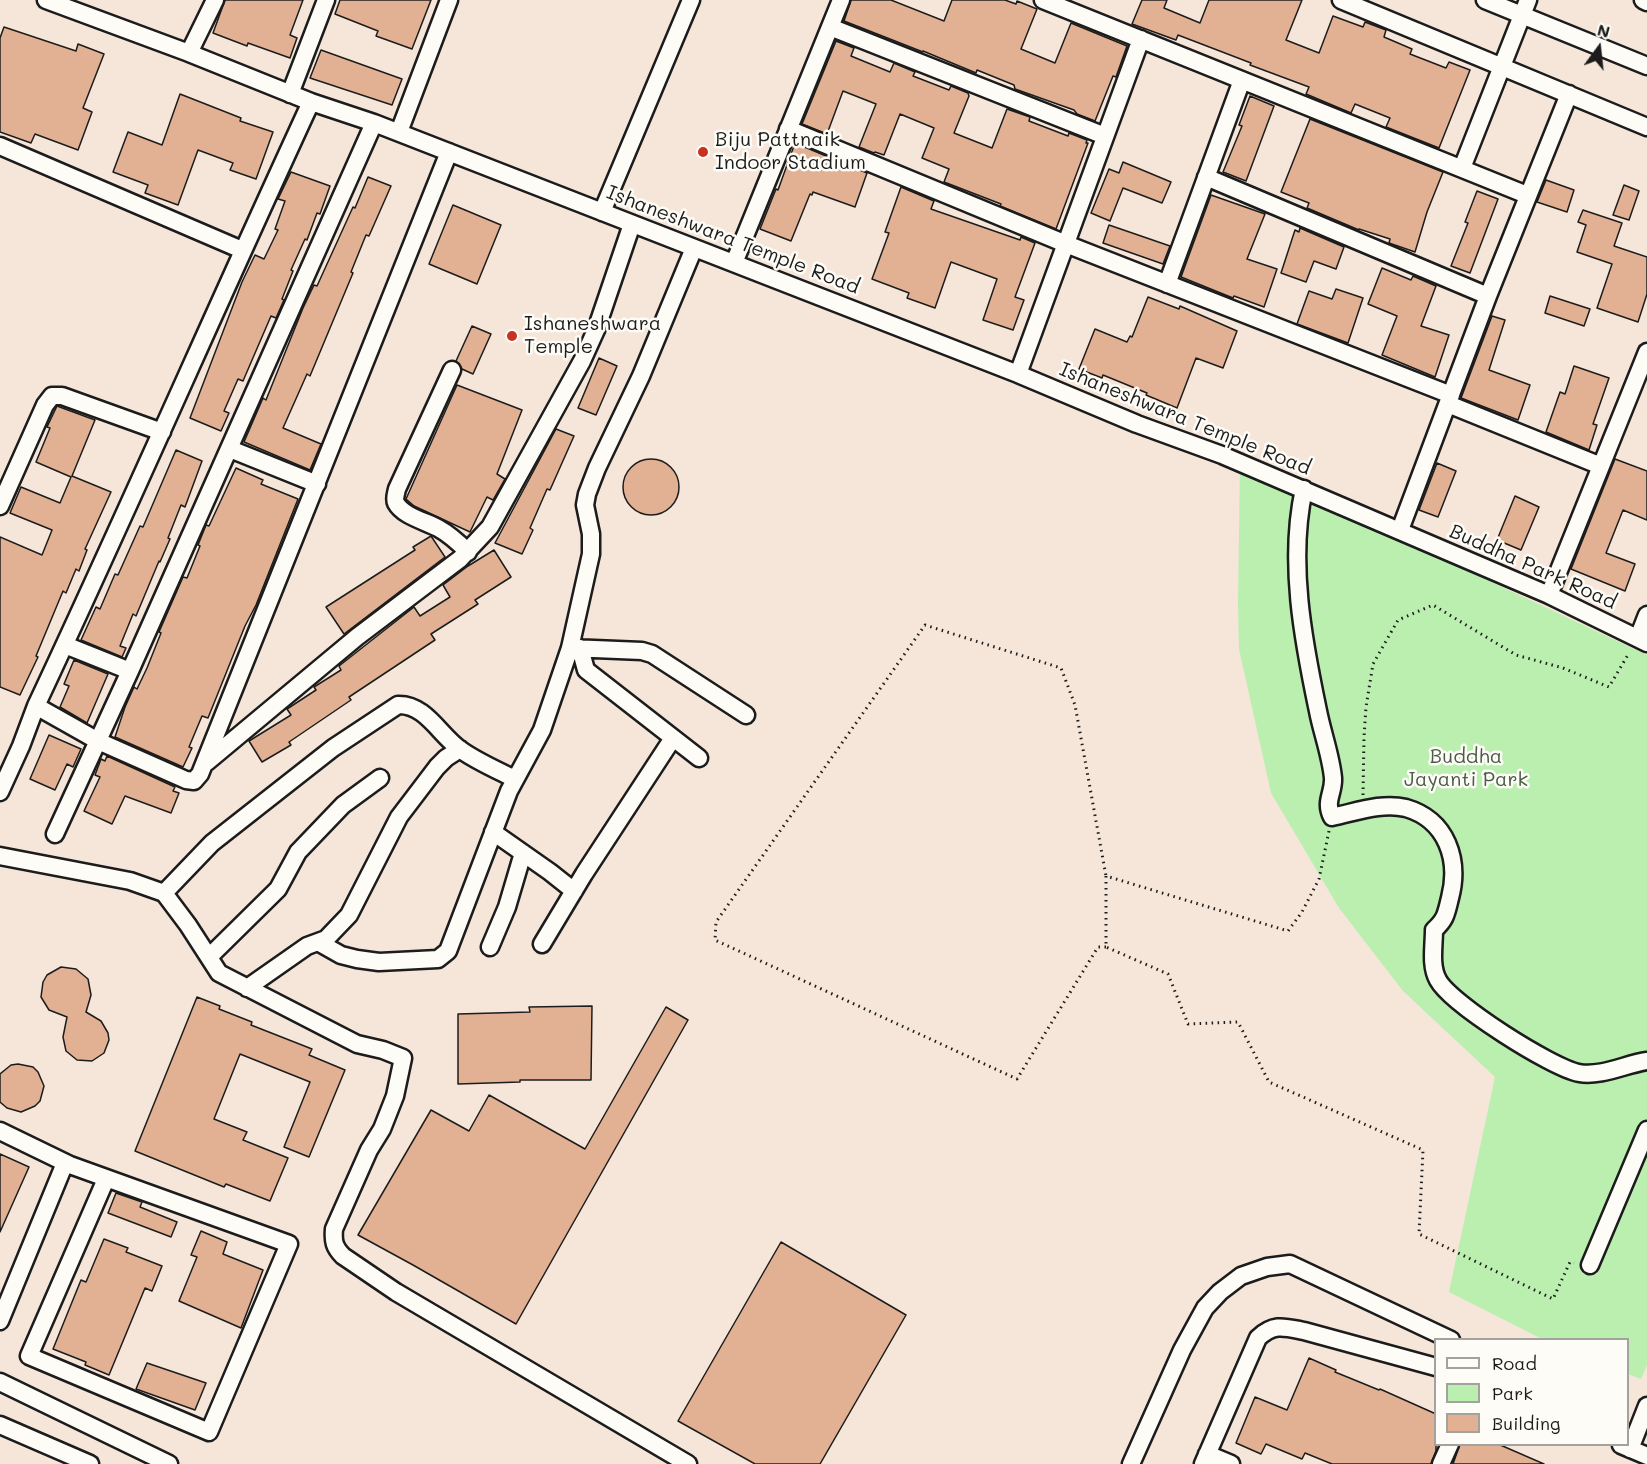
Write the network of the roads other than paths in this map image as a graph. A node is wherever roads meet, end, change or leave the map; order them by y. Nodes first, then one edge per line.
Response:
1 (46, 0) edge
2 (215, 0) edge
3 (326, 0) edge
4 (449, 0) edge
5 (692, 0) edge
6 (841, 0) edge
7 (1043, 0) edge
8 (1341, 0) edge
9 (1485, 0) edge
10 (91, 8) edge
11 (1525, 8) edge
12 (830, 27) junction
13 (1141, 39) junction
14 (189, 53) junction
15 (1501, 66) junction
16 (1647, 66) edge
17 (1242, 80) junction
18 (290, 94) junction
19 (1569, 94) junction
20 (311, 102) junction
21 (374, 123) junction
22 (1647, 127) edge
23 (788, 129) junction
24 (399, 132) junction
25 (1106, 136) junction
26 (0, 146) edge
27 (449, 152) junction
28 (1462, 168) junction
29 (1206, 177) junction
30 (1527, 195) junction
31 (602, 212) junction
32 (632, 224) junction
33 (1066, 244) junction
34 (694, 248) junction
35 (243, 250) junction
36 (734, 263) junction
37 (1167, 284) junction
38 (1488, 296) junction
39 (1647, 351) edge
40 (452, 370) dead end
41 (1018, 374) junction
42 (1449, 399) junction
43 (162, 432) junction
44 (230, 449) junction
45 (1600, 466) junction
46 (318, 484) junction
47 (1304, 489) junction
48 (2, 496) edge
49 (1400, 531) junction
50 (468, 552) junction
51 (1549, 595) junction
52 (1647, 615) edge
53 (1642, 641) edge
54 (65, 645) junction
55 (575, 648) junction
56 (130, 671) junction
57 (36, 706) junction
58 (746, 715) dead end
59 (673, 738) junction
60 (98, 741) junction
61 (460, 749) junction
62 (699, 758) dead end
63 (204, 765) junction
64 (380, 778) dead end
65 (516, 780) junction
66 (0, 792) edge
67 (493, 832) junction
68 (55, 834) dead end
69 (523, 853) junction
70 (0, 856) edge
71 (574, 891) junction
72 (164, 893) junction
73 (318, 942) junction
74 (542, 944) dead end
75 (490, 947) dead end
76 (209, 957) junction
77 (247, 987) junction
78 (1647, 1061) edge
79 (1647, 1130) edge
80 (0, 1131) edge
81 (65, 1163) junction
82 (106, 1179) junction
83 (1590, 1265) road end
84 (0, 1321) edge
85 (1447, 1338) edge
86 (1434, 1366) edge
87 (0, 1382) edge
88 (1647, 1406) edge
89 (0, 1425) edge
90 (1638, 1425) edge
91 (1629, 1440) edge
92 (1449, 1446) edge
93 (1625, 1447) edge
94 (1647, 1456) edge
95 (1205, 1459) edge
96 (90, 1464) edge
97 (169, 1464) edge
98 (688, 1464) edge
99 (1131, 1464) edge
100 (1231, 1464) edge
101 (1441, 1464) edge

1 - 10 street, Ishaneshwara Temple Road
2 - 14 street
3 - 18 street
4 - 24 street
5 - 31 street
6 - 12 street
7 - 13 street
8 - 15 street
9 - 11 street
10 - 14 street, Ishaneshwara Temple Road
11 - 15 street
11 - 16 street
12 - 23 street
12 - 25 street
13 - 17 street
13 - 25 street
14 - 18 street, Ishaneshwara Temple Road
15 - 19 street
15 - 28 street
17 - 28 street
17 - 29 street
18 - 20 street, Ishaneshwara Temple Road
19 - 22 street
19 - 30 street
20 - 21 street, Ishaneshwara Temple Road
20 - 35 street
21 - 24 street, Ishaneshwara Temple Road
21 - 44 street
23 - 33 street
23 - 36 street
24 - 27 street, Ishaneshwara Temple Road
25 - 33 street
26 - 35 street
27 - 31 street, Ishaneshwara Temple Road
27 - 46 street
28 - 30 street
29 - 37 street
29 - 38 street
30 - 38 street
31 - 32 street, Ishaneshwara Temple Road
32 - 34 street, Ishaneshwara Temple Road
32 - 50 street
33 - 37 street
33 - 41 street
34 - 36 street, Ishaneshwara Temple Road
34 - 55 street
35 - 43 street
36 - 41 street, Ishaneshwara Temple Road
37 - 42 street
38 - 42 street
39 - 45 street
40 - 50 street
41 - 47 street, Ishaneshwara Temple Road
42 - 45 street
42 - 49 street
43 - 48 street
43 - 54 street
44 - 46 street
44 - 56 street
45 - 51 street
46 - 63 street
47 - 49 street, Ishaneshwara Temple Road
47 - 78 street
49 - 51 street, Buddha Park Road
50 - 63 street
51 - 53 street, Buddha Park Road
52 - 53 street
54 - 56 street
54 - 57 street
55 - 58 street
55 - 59 street
55 - 65 street
56 - 60 street
57 - 60 street
57 - 66 street
59 - 62 street
59 - 71 street
60 - 63 street
60 - 68 street
61 - 65 street
61 - 72 street
61 - 73 street
64 - 76 street
65 - 67 street
67 - 69 street
67 - 73 street
69 - 71 street
69 - 75 street
70 - 72 street
71 - 74 street
72 - 76 street
73 - 77 street
76 - 77 street
77 - 98 street
79 - 83 street
80 - 81 street
81 - 82 street
81 - 84 street
82 - 82 street
85 - 99 street
86 - 95 street
87 - 97 street
88 - 90 street
89 - 96 street
90 - 91 street
92 - 101 street
93 - 94 street
95 - 100 street

